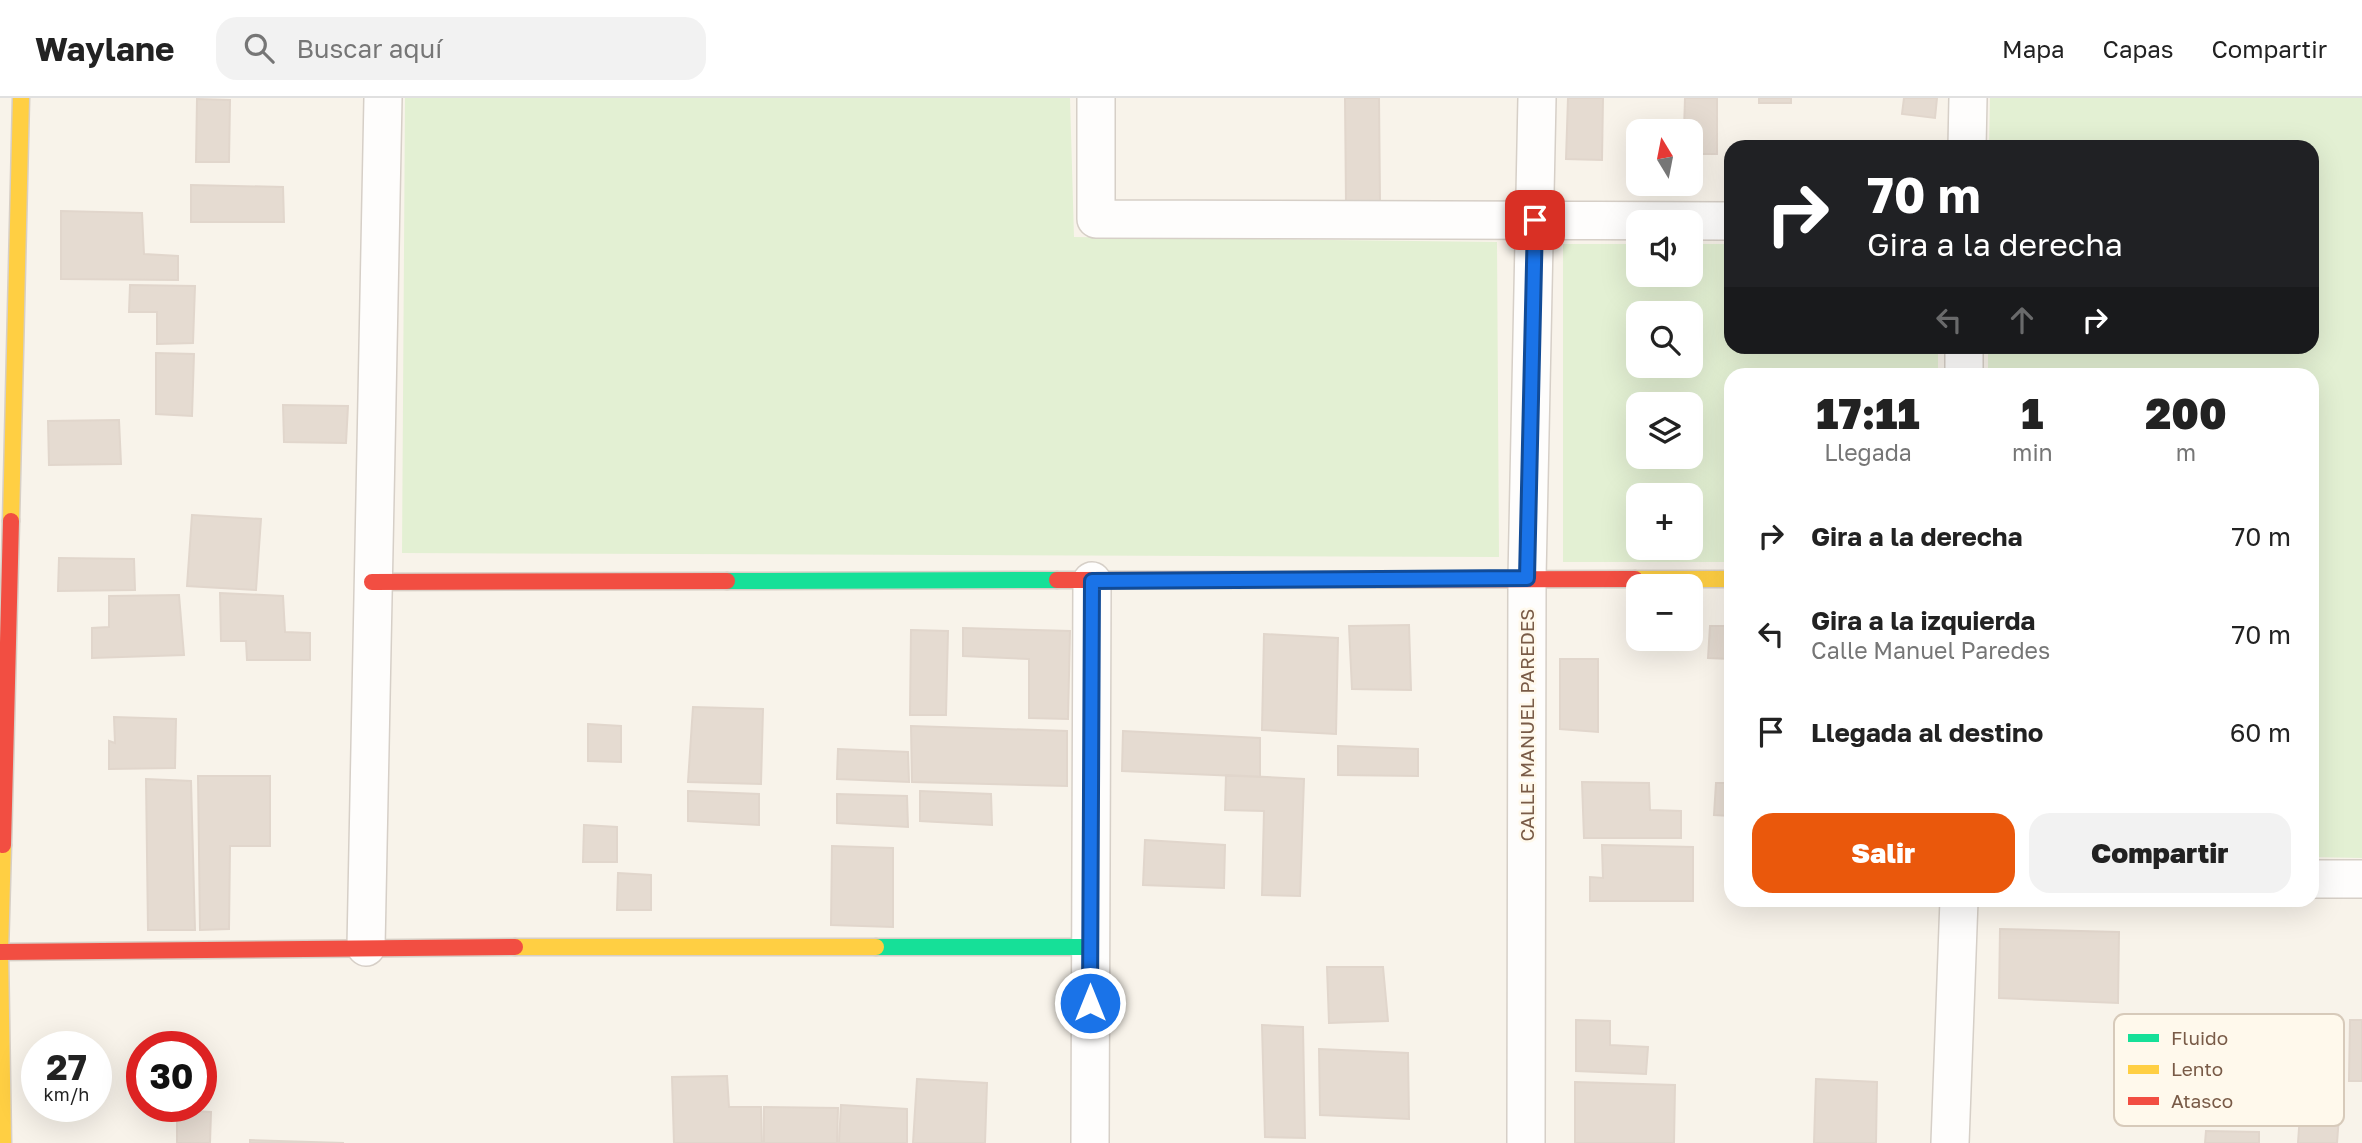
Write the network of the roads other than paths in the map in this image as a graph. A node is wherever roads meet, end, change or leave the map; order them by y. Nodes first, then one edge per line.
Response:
1 (21, 98) edge
2 (383, 98) edge
3 (1096, 98) edge
4 (1537, 98) edge
5 (1968, 98) edge
6 (1966, 140) edge
7 (1535, 220) junction
8 (1724, 221) edge
9 (1527, 578) junction
10 (1724, 579) edge
11 (1092, 581) junction
12 (372, 582) junction
13 (2319, 879) edge
14 (2362, 880) edge
15 (1959, 907) edge
16 (366, 947) junction
17 (1090, 947) junction
18 (0, 951) edge
19 (3, 1143) edge
20 (1090, 1143) edge
21 (1526, 1143) edge
22 (1950, 1143) edge

1 - 18 street
2 - 12 street
3 - 7 street
4 - 7 street, CALLE MANUEL PAREDES
5 - 6 street
7 - 8 street
7 - 9 street, CALLE MANUEL PAREDES
9 - 10 street
9 - 11 street
9 - 21 street, CALLE MANUEL PAREDES
11 - 12 street
11 - 17 street
12 - 16 street
13 - 14 street
15 - 22 street
16 - 17 street
16 - 18 street
17 - 20 street
18 - 19 street

